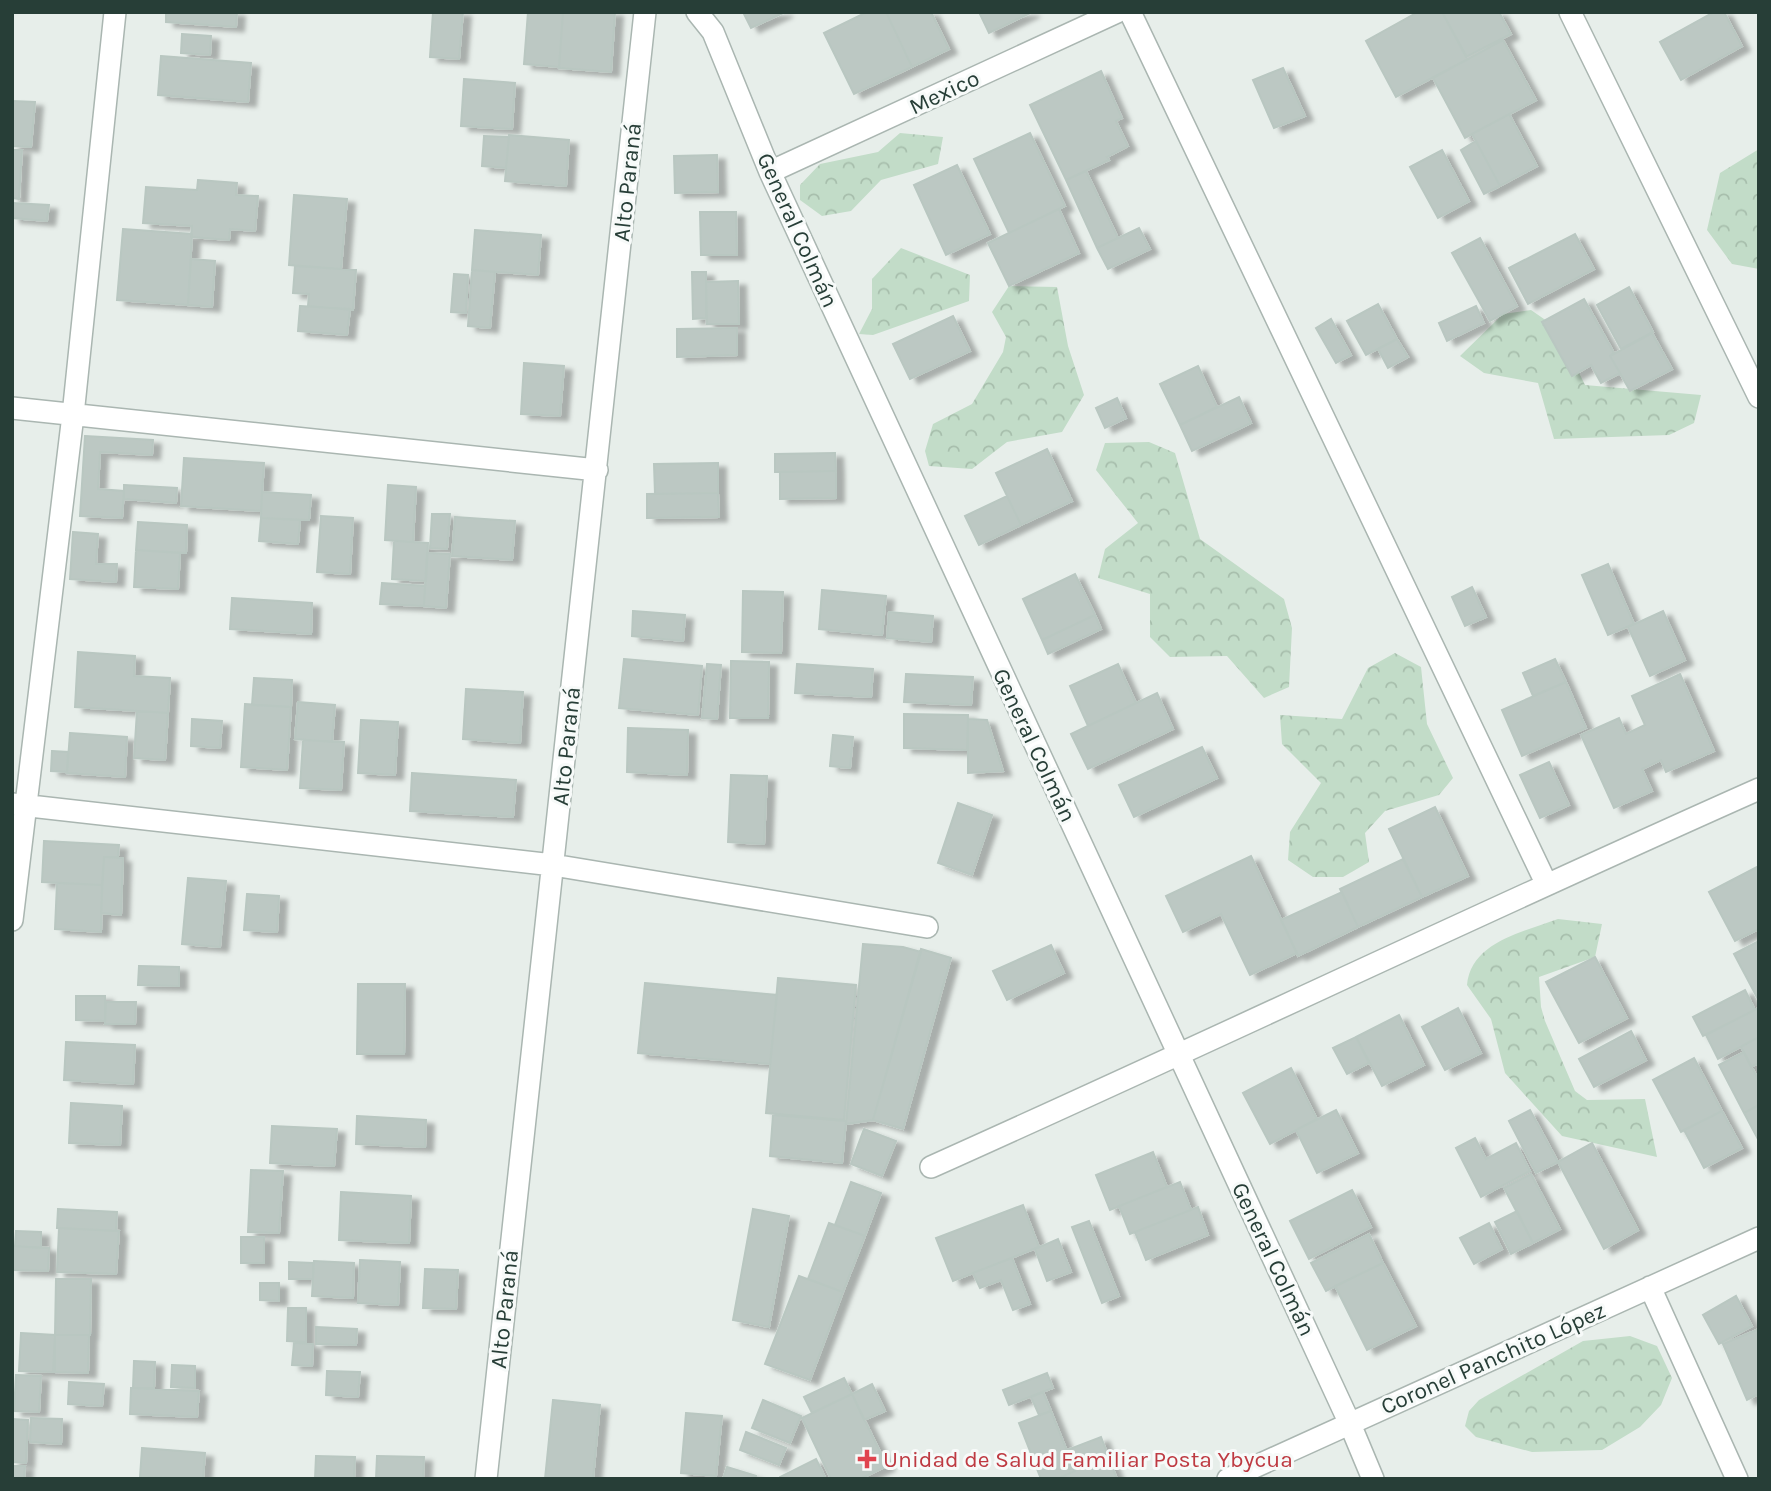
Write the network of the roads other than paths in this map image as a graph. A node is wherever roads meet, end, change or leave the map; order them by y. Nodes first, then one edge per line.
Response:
1 (115, 12) edge
2 (645, 12) edge
3 (697, 12) edge
4 (1117, 12) edge
5 (1130, 12) edge
6 (1570, 12) edge
7 (770, 172) junction
8 (1759, 397) edge
9 (12, 408) edge
10 (73, 415) junction
11 (597, 470) junction
12 (1759, 789) edge
13 (19, 805) edge
14 (553, 865) junction
15 (1546, 883) junction
16 (12, 919) edge
17 (927, 927) dead end
18 (1179, 1056) junction
19 (931, 1167) dead end
20 (1759, 1238) edge
21 (1650, 1287) junction
22 (1350, 1424) junction
23 (486, 1479) edge
24 (1228, 1479) edge
25 (1373, 1479) edge
26 (1737, 1479) edge

1 - 10 street
2 - 11 street, Alto Paraná
3 - 7 street, General Colmán
4 - 7 street, Mexico
5 - 15 street
6 - 8 street
7 - 18 street, General Colmán
9 - 10 street
10 - 11 street
10 - 13 street
11 - 14 street, Alto Paraná
12 - 15 street
13 - 14 street
13 - 16 street
14 - 17 street
14 - 23 street, Alto Paraná
15 - 18 street
18 - 19 street
18 - 22 street, General Colmán
20 - 21 street, Coronel Panchito López
21 - 22 street, Coronel Panchito López
21 - 26 street
22 - 24 street, Coronel Panchito López
22 - 25 street, General Colmán

